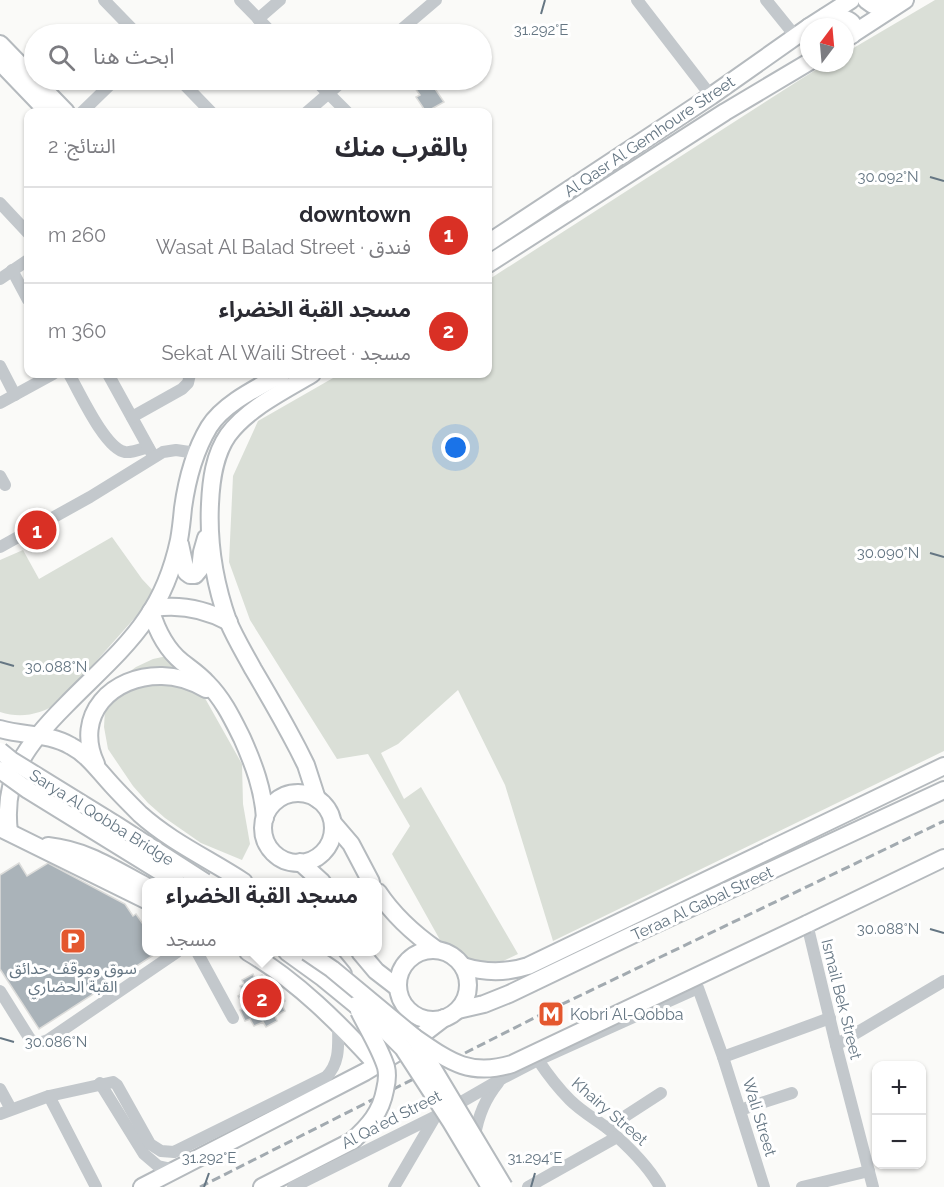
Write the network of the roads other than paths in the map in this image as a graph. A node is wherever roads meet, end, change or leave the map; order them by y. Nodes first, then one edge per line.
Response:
1 (104, 0) edge
2 (240, 0) edge
3 (280, 0) edge
4 (436, 0) edge
5 (637, 0) edge
6 (766, 0) edge
7 (851, 0) edge
8 (866, 0) edge
9 (902, 2) edge
10 (825, 16) junction
11 (822, 18) edge
12 (842, 18) edge
13 (258, 20) junction
14 (127, 24) edge
15 (262, 24) edge
16 (408, 24) edge
17 (800, 26) edge
18 (854, 33) edge
19 (800, 34) edge
20 (0, 44) edge
21 (0, 62) edge
22 (800, 67) edge
23 (24, 69) edge
24 (24, 87) edge
25 (27, 90) edge
26 (45, 90) edge
27 (105, 90) edge
28 (190, 90) edge
29 (325, 90) edge
30 (332, 90) edge
31 (328, 93) junction
32 (711, 96) junction
33 (44, 108) edge
34 (62, 108) edge
35 (86, 108) edge
36 (207, 108) edge
37 (311, 108) edge
38 (343, 108) edge
39 (0, 203) edge
40 (24, 229) edge
41 (492, 240) edge
42 (492, 261) edge
43 (24, 262) edge
44 (12, 270) junction
45 (0, 279) edge
46 (24, 292) edge
47 (0, 366) edge
48 (46, 378) edge
49 (71, 378) edge
50 (111, 378) edge
51 (189, 378) edge
52 (267, 378) edge
53 (306, 378) edge
54 (15, 395) junction
55 (0, 403) edge
56 (132, 417) junction
57 (151, 452) junction
58 (196, 453) junction
59 (210, 532) junction
60 (179, 540) junction
61 (0, 547) edge
62 (152, 610) junction
63 (229, 622) junction
64 (220, 699) junction
65 (0, 729) edge
66 (38, 735) junction
67 (0, 751) edge
68 (944, 766) edge
69 (0, 770) edge
70 (101, 772) junction
71 (944, 790) edge
72 (317, 799) junction
73 (264, 818) junction
74 (333, 822) junction
75 (4, 830) edge
76 (35, 845) junction
77 (944, 858) edge
78 (300, 862) junction
79 (171, 878) edge
80 (199, 878) edge
81 (237, 878) edge
82 (318, 878) edge
83 (369, 878) edge
84 (142, 883) edge
85 (382, 897) edge
86 (142, 898) edge
87 (807, 924) junction
88 (628, 928) junction
89 (437, 950) junction
90 (170, 956) edge
91 (200, 956) edge
92 (255, 956) edge
93 (294, 956) edge
94 (314, 956) edge
95 (329, 956) edge
96 (364, 956) edge
97 (463, 966) junction
98 (944, 981) edge
99 (351, 984) junction
100 (398, 988) junction
101 (698, 988) joint
102 (0, 991) edge
103 (357, 1005) junction
104 (408, 1009) junction
105 (451, 1014) junction
106 (233, 1018) dead end
107 (830, 1018) junction
108 (338, 1024) junction
109 (414, 1037) junction
110 (358, 1044) junction
111 (836, 1045) junction
112 (723, 1057) junction
113 (538, 1060) junction
114 (377, 1065) junction
115 (503, 1078) junction
116 (100, 1083) junction
117 (0, 1089) edge
118 (662, 1093) dead end
119 (792, 1093) dead end
120 (49, 1096) junction
121 (740, 1110) junction
122 (6, 1112) edge
123 (440, 1114) junction
124 (607, 1128) junction
125 (475, 1136) junction
126 (617, 1137) junction
127 (176, 1170) junction
128 (869, 1171) junction
129 (96, 1187) edge
130 (142, 1187) edge
131 (262, 1187) edge
132 (293, 1187) edge
133 (394, 1187) edge
134 (490, 1187) edge
135 (504, 1187) edge
136 (528, 1187) edge
137 (660, 1187) edge
138 (764, 1187) edge
139 (802, 1187) edge
140 (873, 1187) edge

1 - 14 street
2 - 13 street
3 - 13 street
4 - 16 street
5 - 32 street
6 - 17 street
7 - 10 main road, Al Qasr Al Gemhoure Street
8 - 9 main road
9 - 18 main road
10 - 11 main road, Al Qasr Al Gemhoure Street
10 - 12 main road
13 - 15 street
19 - 32 main road, Al Qasr Al Gemhoure Street
20 - 23 main road
21 - 24 main road
22 - 42 main road, Al Qasr Al Gemhoure Street
25 - 33 main road
26 - 34 main road
27 - 35 street
28 - 36 street
29 - 31 street
30 - 31 street
31 - 37 street
31 - 38 street
32 - 41 main road, Al Qasr Al Gemhoure Street
39 - 40 street
43 - 44 street
44 - 45 street
44 - 46 street
47 - 54 street
48 - 54 street
49 - 57 street
50 - 56 street
51 - 56 street
52 - 58 main road
53 - 59 main road
54 - 55 street
56 - 57 street
57 - 58 street
57 - 61 street
58 - 60 main road
59 - 60 main road
59 - 63 main road
60 - 62 main road
62 - 63 main road
62 - 64 main road
62 - 66 main road
63 - 72 main road
64 - 70 main road
64 - 73 main road
65 - 66 main road
66 - 67 main road
66 - 70 main road
66 - 75 main road
67 - 80 main road, Sarya Al Qobba Bridge, bridge
68 - 88 main road, Teraa Al Gabal Street
69 - 79 main road, Sarya Al Qobba Bridge, bridge
70 - 81 main road
71 - 88 main road, Teraa Al Gabal Street
72 - 73 main road
72 - 74 main road
73 - 78 main road
74 - 78 main road
74 - 83 main road
75 - 76 main road
76 - 84 main road
76 - 86 main road
77 - 87 main road
78 - 82 main road
85 - 89 main road
87 - 107 street, Ismail Bek Street
87 - 109 main road, bridge
88 - 97 main road, Teraa Al Gabal Street
88 - 105 main road, Teraa Al Gabal Street
89 - 97 main road
89 - 100 main road
90 - 102 street
91 - 106 street
92 - 108 main road
93 - 103 main road
94 - 99 main road, bridge
95 - 99 main road, bridge
96 - 100 main road
97 - 105 main road
98 - 111 street
99 - 109 main road, bridge
100 - 104 main road
101 - 112 street, Wali Street
101 - 113 street, Al Qa'ed Street
103 - 131 main road, bridge
103 - 134 main road, bridge
104 - 105 main road
104 - 110 main road
105 - 114 main road
107 - 111 street, Ismail Bek Street
107 - 112 street
108 - 110 main road
108 - 116 street
109 - 135 main road, bridge
110 - 114 main road
111 - 128 street, Ismail Bek Street
112 - 121 street, Wali Street
113 - 115 street, Al Qa'ed Street
113 - 124 street, Khairy Street
114 - 127 main road
115 - 123 street, Al Qa'ed Street
115 - 125 street
116 - 120 street
116 - 127 street
117 - 122 street
118 - 124 street
119 - 121 street
120 - 122 street
120 - 129 street
121 - 138 street, Wali Street
123 - 125 street
123 - 132 street, Al Qa'ed Street
123 - 133 street
124 - 126 street, Khairy Street
125 - 135 street
126 - 136 street
126 - 137 street, Khairy Street
127 - 130 main road
128 - 139 street
128 - 140 street, Ismail Bek Street

